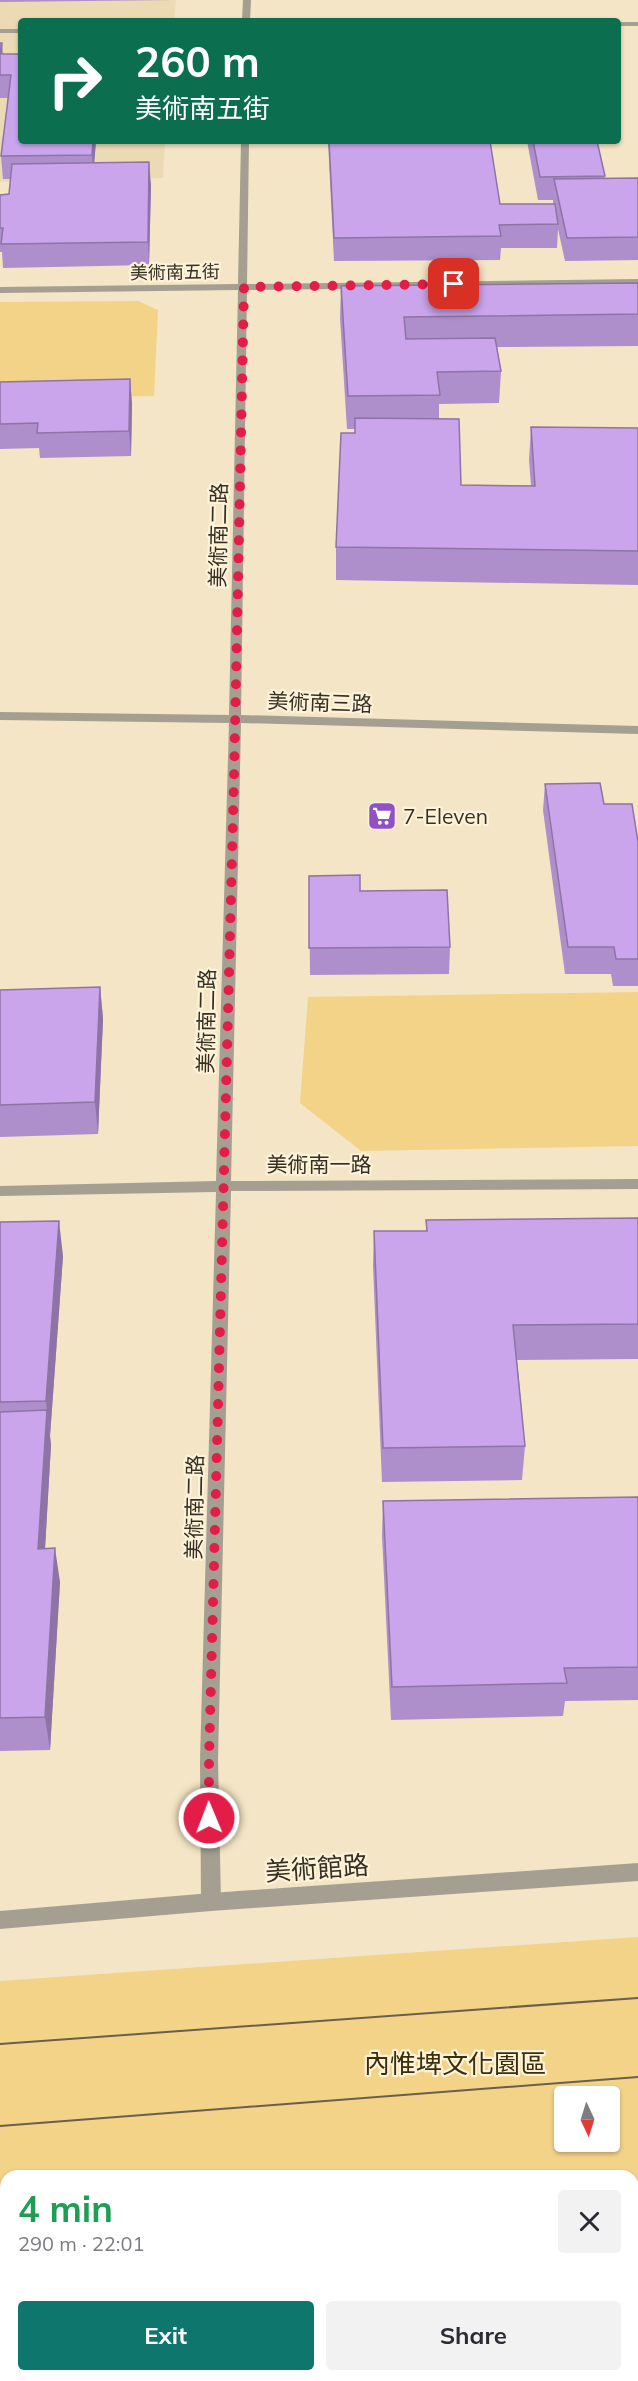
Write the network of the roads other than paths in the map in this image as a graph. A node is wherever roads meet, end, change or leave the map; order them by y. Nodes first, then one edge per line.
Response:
1 (247, 0) edge
2 (246, 18) edge
3 (621, 24) edge
4 (638, 24) edge
5 (0, 31) edge
6 (18, 31) edge
7 (245, 144) edge
8 (638, 282) edge
9 (244, 287) junction
10 (0, 290) edge
11 (0, 716) edge
12 (236, 719) junction
13 (638, 730) edge
14 (638, 1184) edge
15 (223, 1186) junction
16 (0, 1191) edge
17 (638, 1872) edge
18 (211, 1902) junction
19 (0, 1920) edge

1 - 2 street
3 - 4 street
5 - 6 street
7 - 9 street, 美術南二路
8 - 9 street, 美術南五街
9 - 10 street, 美術南五街
9 - 12 street, 美術南二路
11 - 12 street, 美術南三路
12 - 13 street, 美術南三路
12 - 15 street, 美術南二路
14 - 15 street, 美術南一路
15 - 16 street, 美術南一路
15 - 18 street, 美術南二路
17 - 18 street, 美術館路
18 - 19 street, 美術館路

